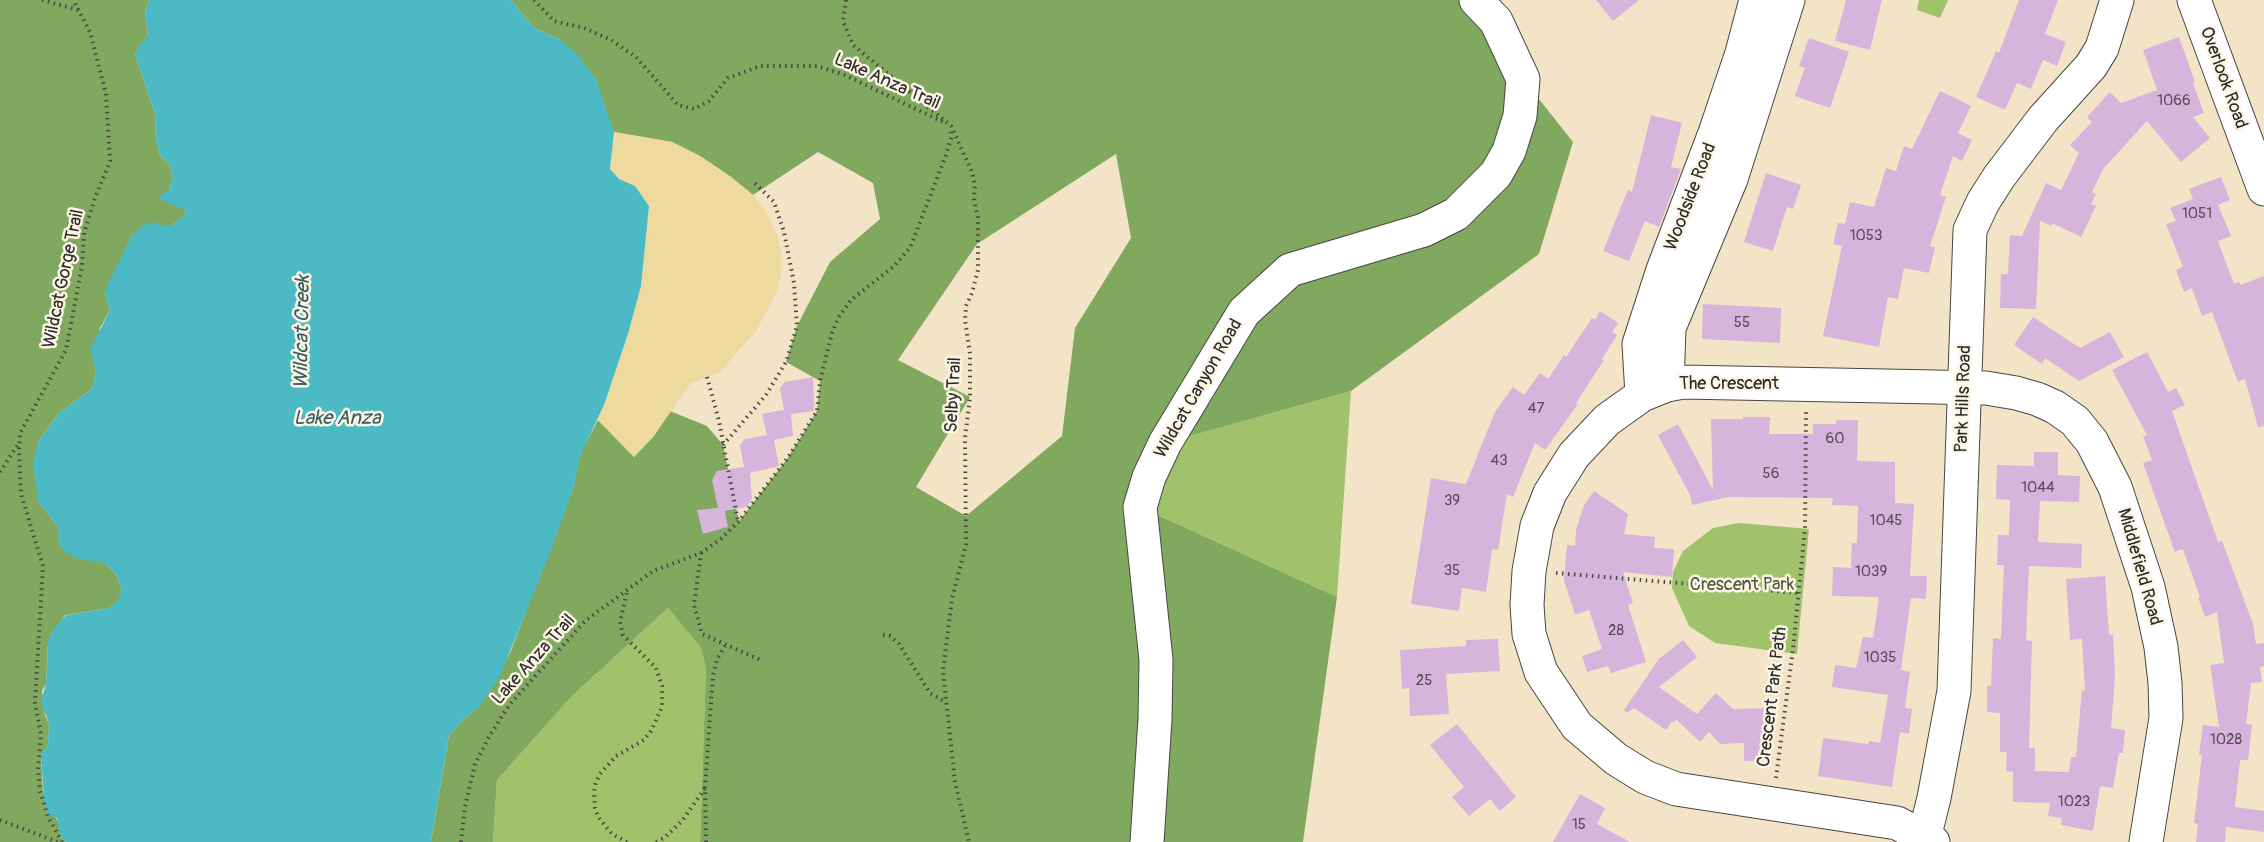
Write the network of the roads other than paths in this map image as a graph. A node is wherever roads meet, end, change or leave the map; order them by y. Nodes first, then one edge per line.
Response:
1 (1476, 0) edge
2 (1756, 0) edge
3 (1788, 0) edge
4 (2117, 0) edge
5 (2194, 0) edge
6 (2264, 189) edge
7 (1964, 388) junction
8 (1654, 390) junction
9 (1927, 840) edge
10 (1147, 842) edge
11 (2146, 842) edge

1 - 10 street, Wildcat Canyon Road
2 - 8 street, Woodside Road
3 - 8 street, Woodside Road
4 - 7 street, Park Hills Road
5 - 6 street, Overlook Road
7 - 8 street, The Crescent
7 - 9 street, Park Hills Road
7 - 11 street, Middlefield Road
8 - 9 street

